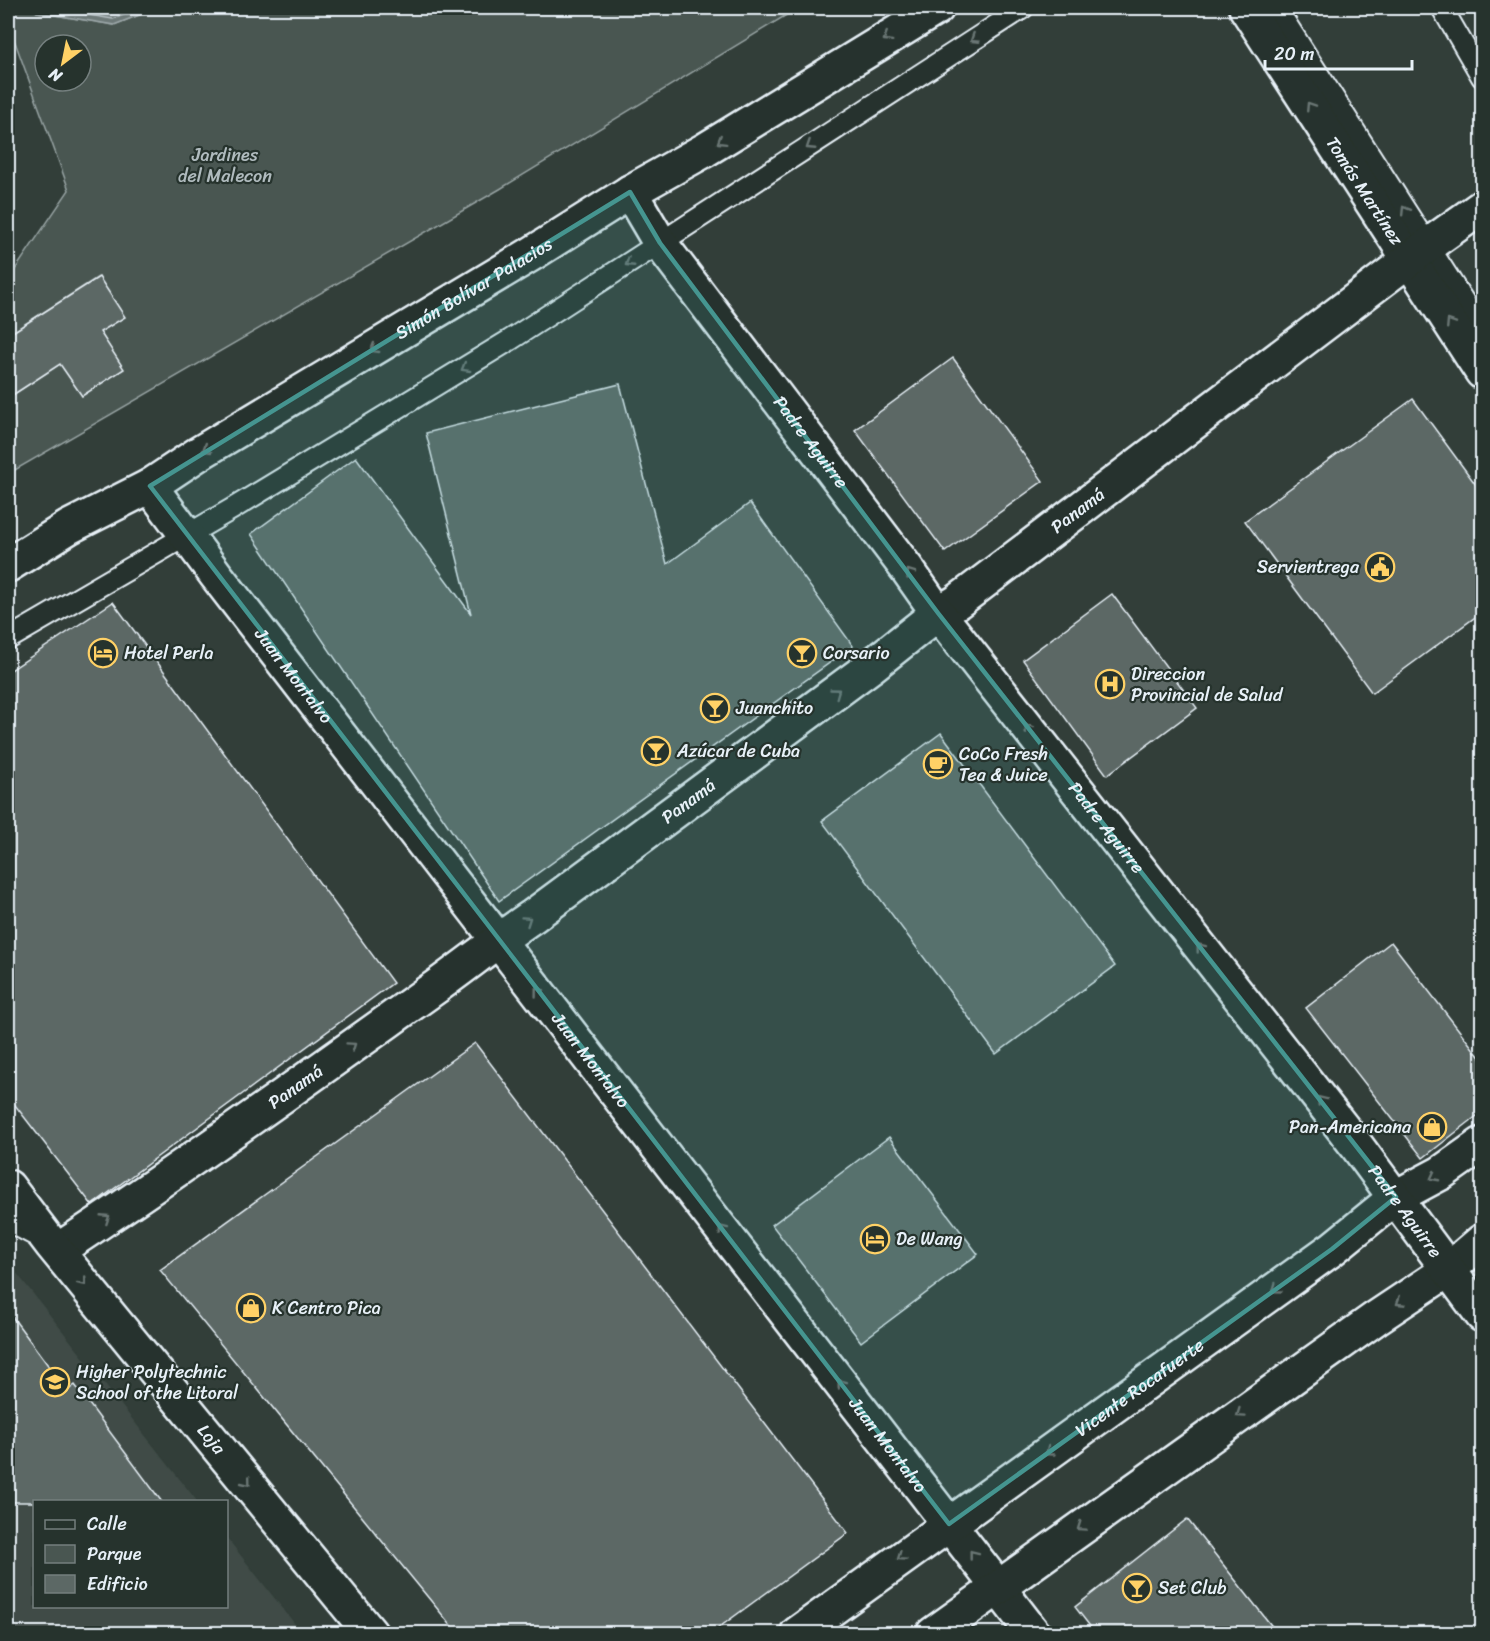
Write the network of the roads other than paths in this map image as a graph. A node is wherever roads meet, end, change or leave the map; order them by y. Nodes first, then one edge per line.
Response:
1 (937, 8) edge
2 (1023, 8) edge
3 (1246, 8) edge
4 (1276, 8) edge
5 (1442, 8) edge
6 (1482, 77) edge
7 (630, 192) junction
8 (1482, 207) edge
9 (660, 243) junction
10 (1418, 253) junction
11 (1482, 330) edge
12 (1482, 372) edge
13 (150, 486) junction
14 (187, 536) junction
15 (8, 565) edge
16 (938, 613) junction
17 (8, 639) edge
18 (499, 939) junction
19 (1482, 1144) edge
20 (8, 1187) edge
21 (1396, 1197) junction
22 (8, 1221) edge
23 (1482, 1241) edge
24 (55, 1248) junction
25 (1448, 1270) junction
26 (1482, 1315) edge
27 (949, 1524) junction
28 (998, 1587) junction
29 (370, 1634) edge
30 (797, 1634) edge
31 (933, 1634) edge
32 (1034, 1634) edge

1 -> 7 street, Simón Bolívar Palacios
2 -> 9 lane
10 -> 3 street, Tomás Martínez
10 -> 4 lane
5 - 6 lane
7 - 9 street, Padre Aguirre
7 -> 13 street, Simón Bolívar Palacios
8 - 10 street, Panamá
9 -> 14 lane
16 -> 9 street, Padre Aguirre
10 - 11 lane
12 -> 10 street, Tomás Martínez
10 - 16 street, Panamá
13 - 14 street, Juan Montalvo
13 - 15 street, Simón Bolívar Palacios
14 - 17 lane
14 - 18 street, Juan Montalvo
18 -> 16 street, Panamá
21 -> 16 street, Padre Aguirre
24 -> 18 street, Panamá
27 -> 18 street, Juan Montalvo
19 -> 21 street, Vicente Rocafuerte
20 - 24 street, Loja
21 - 25 street, Padre Aguirre
21 -> 27 street, Vicente Rocafuerte
22 - 24 lane
23 - 25 street
24 -> 29 street, Loja
25 - 26 street, Padre Aguirre
25 -> 28 street
28 -> 27 street, Juan Montalvo
27 -> 30 street, Vicente Rocafuerte
28 - 31 street
28 - 32 street, Juan Montalvo

